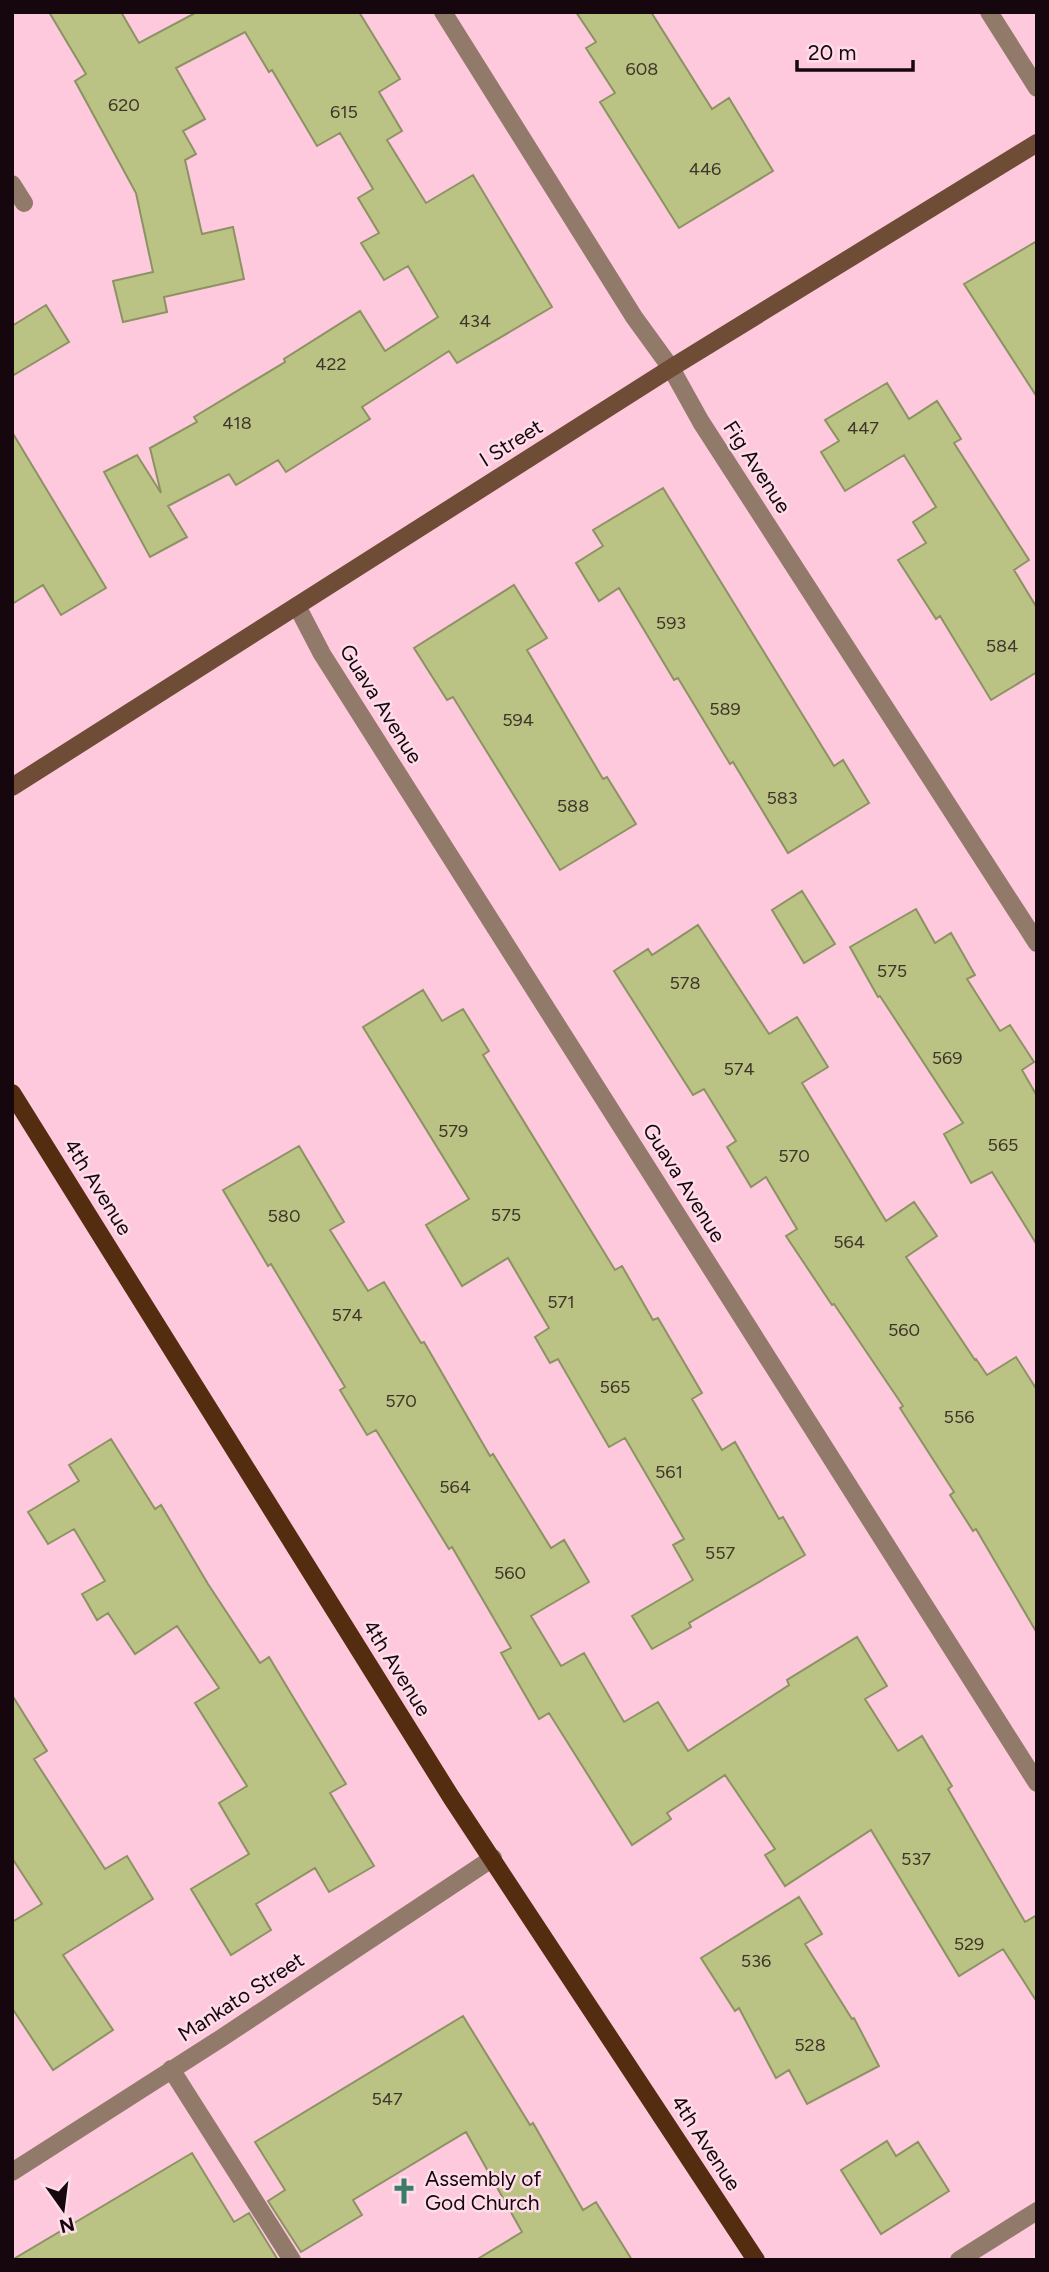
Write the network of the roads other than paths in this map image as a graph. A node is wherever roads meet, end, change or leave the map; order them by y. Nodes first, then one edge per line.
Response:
1 (443, 12) edge
2 (989, 12) edge
3 (1037, 88) edge
4 (1037, 143) edge
5 (12, 184) edge
6 (24, 203) dead end
7 (671, 368) junction
8 (297, 606) junction
9 (12, 787) edge
10 (1037, 943) edge
11 (12, 1093) edge
12 (1037, 1783) edge
13 (493, 1858) junction
14 (171, 2069) junction
15 (12, 2172) edge
16 (1037, 2211) edge
17 (292, 2260) edge
18 (756, 2260) edge
19 (959, 2260) edge

1 - 7 street, Fig Avenue
2 - 3 street
4 - 7 street, I Street
5 - 6 street
7 - 8 street, I Street
7 - 10 street, Fig Avenue
8 - 9 street, I Street
8 - 12 street, Guava Avenue
11 - 13 main road, 4th Avenue
13 - 14 street, Mankato Street
13 - 18 main road, 4th Avenue
14 - 15 street, Mankato Street
14 - 17 street
16 - 19 street

